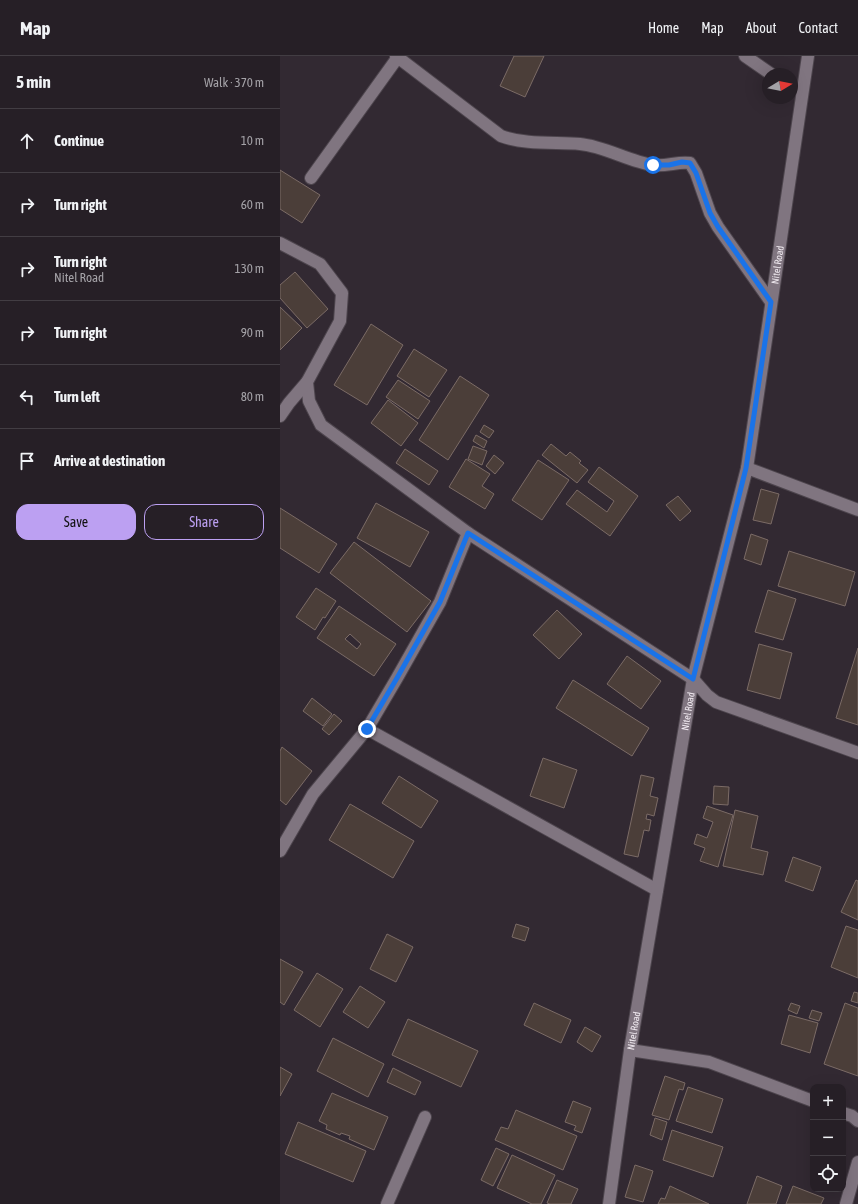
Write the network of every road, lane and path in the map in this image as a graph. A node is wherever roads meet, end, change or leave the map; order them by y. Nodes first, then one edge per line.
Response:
1 (745, 56) edge
2 (808, 56) edge
3 (397, 57) edge
4 (762, 68) edge
5 (798, 88) edge
6 (795, 104) edge
7 (311, 178) dead end
8 (280, 243) edge
9 (771, 302) junction
10 (307, 382) junction
11 (280, 416) edge
12 (746, 468) junction
13 (858, 510) edge
14 (468, 533) junction
15 (693, 679) junction
16 (367, 729) junction
17 (858, 753) edge
18 (280, 850) edge
19 (657, 890) junction
20 (630, 1050) junction
21 (810, 1100) edge
22 (846, 1114) edge
23 (425, 1117) dead end
24 (858, 1121) edge
25 (858, 1162) edge
26 (387, 1204) edge
27 (609, 1204) edge
28 (846, 1204) edge

1 - 4 street
2 - 5 street, Nitel Road
3 - 7 street
3 - 9 street
6 - 9 street, Nitel Road
8 - 10 street
9 - 12 street, Nitel Road
10 - 11 street
10 - 14 street
12 - 13 street
12 - 15 street, Nitel Road
14 - 15 street
14 - 16 street
15 - 17 street
15 - 19 street, Nitel Road
16 - 18 street
16 - 19 street
19 - 20 street, Nitel Road
20 - 21 street
20 - 27 street, Nitel Road
22 - 24 street
23 - 26 street
25 - 28 street

